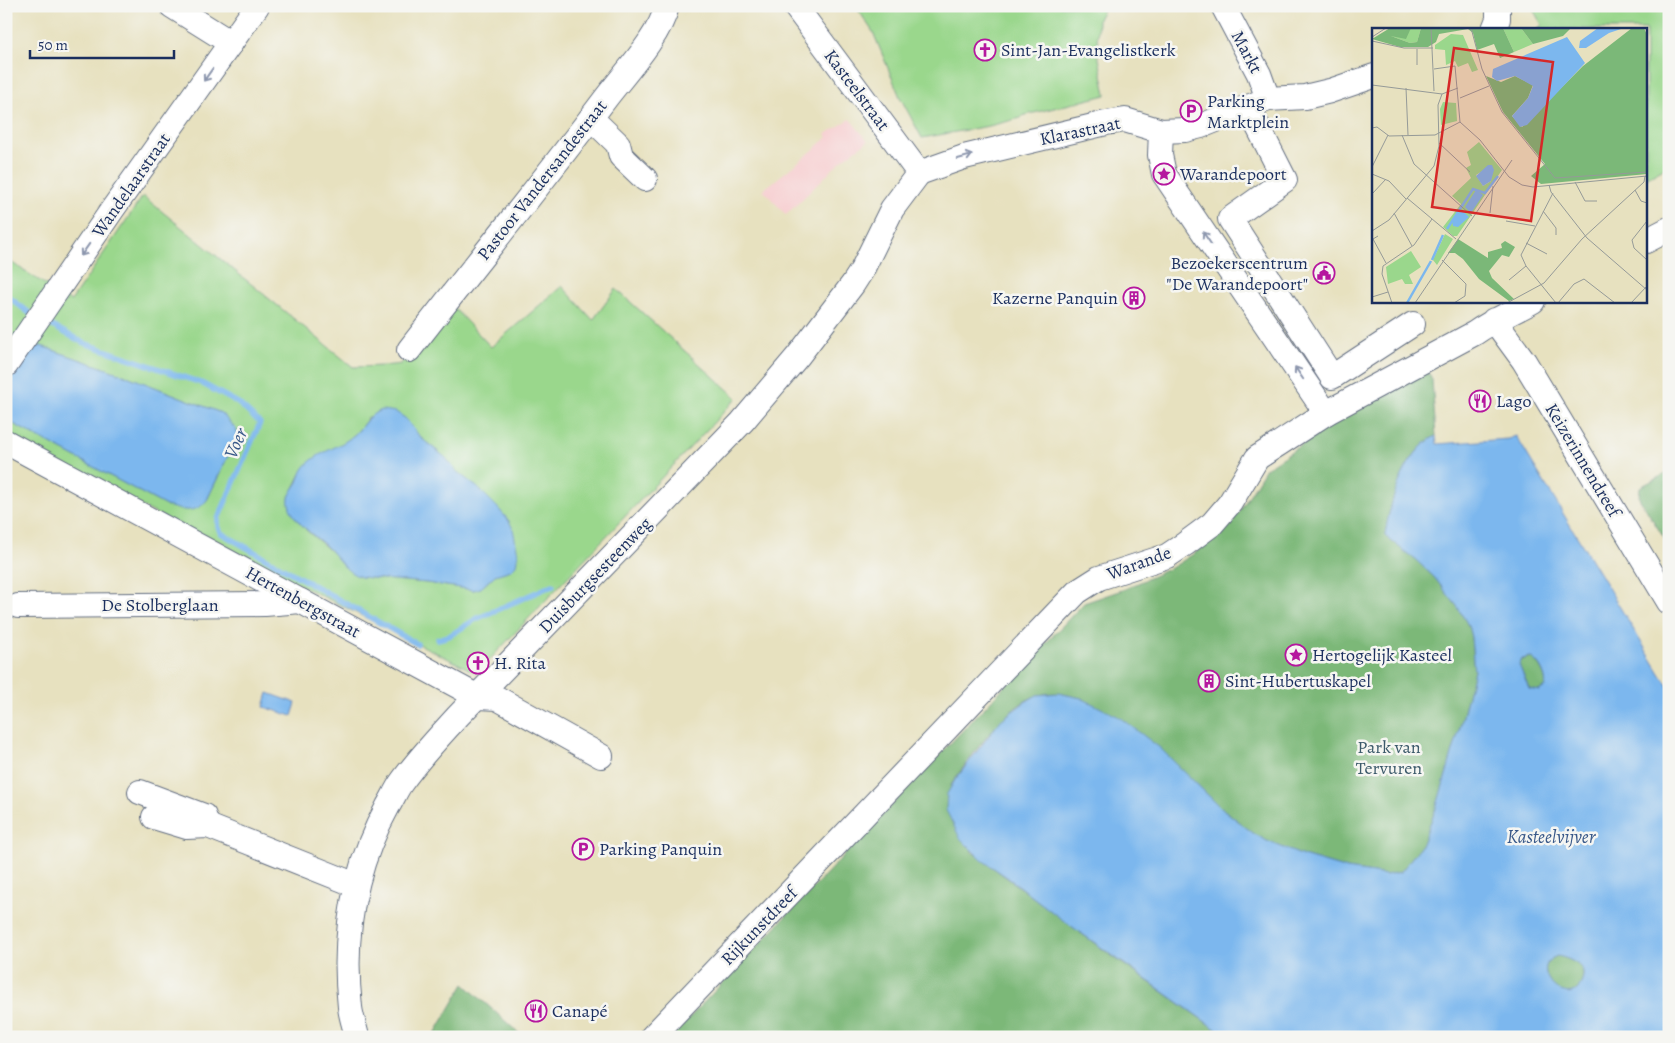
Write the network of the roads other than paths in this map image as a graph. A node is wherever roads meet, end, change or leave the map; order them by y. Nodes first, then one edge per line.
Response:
1 (172, 6) edge
2 (256, 6) edge
3 (667, 6) edge
4 (795, 6) edge
5 (1223, 6) edge
6 (1498, 6) edge
7 (1494, 28) edge
8 (231, 43) junction
9 (1366, 79) edge
10 (1258, 103) junction
11 (591, 118) junction
12 (1161, 130) junction
13 (919, 173) junction
14 (645, 179) dead end
15 (1669, 229) edge
16 (1648, 240) edge
17 (1531, 302) edge
18 (1494, 320) junction
19 (1413, 324) dead end
20 (409, 350) dead end
21 (6, 365) edge
22 (1326, 413) junction
23 (6, 442) edge
24 (301, 601) junction
25 (1669, 602) edge
26 (18, 606) dead end
27 (478, 697) junction
28 (602, 756) dead end
29 (140, 792) dead end
30 (865, 815) joint
31 (154, 817) dead end
32 (208, 826) junction
33 (356, 885) junction
34 (357, 1037) edge
35 (652, 1037) edge

1 - 8 street
2 - 8 street, Wandelaarstraat
3 - 11 street, Pastoor Vandersandestraat
4 - 13 street, Kasteelstraat
5 - 10 street, Markt
6 - 7 street
8 -> 21 street, Wandelaarstraat
9 - 10 street, Klarastraat
10 - 12 street, Klarastraat
10 - 19 street, Markt
11 - 14 street
11 - 20 street, Pastoor Vandersandestraat
13 -> 12 street, Klarastraat
22 -> 12 street
13 - 27 street, Duisburgsesteenweg
15 - 16 street
17 - 18 street, Warande
18 - 22 street, Warande
18 - 25 street, Keizerinnendreef
22 - 30 street, Warande
23 - 24 street, Hertenbergstraat
24 - 26 street, De Stolberglaan
24 - 27 street, Hertenbergstraat
27 - 28 street, Hertenbergstraat
27 - 33 street, Duisburgsesteenweg
29 - 32 street
30 - 35 street, Rijkunstdreef
31 - 32 street
32 - 33 street
33 - 34 street, Duisburgsesteenweg

